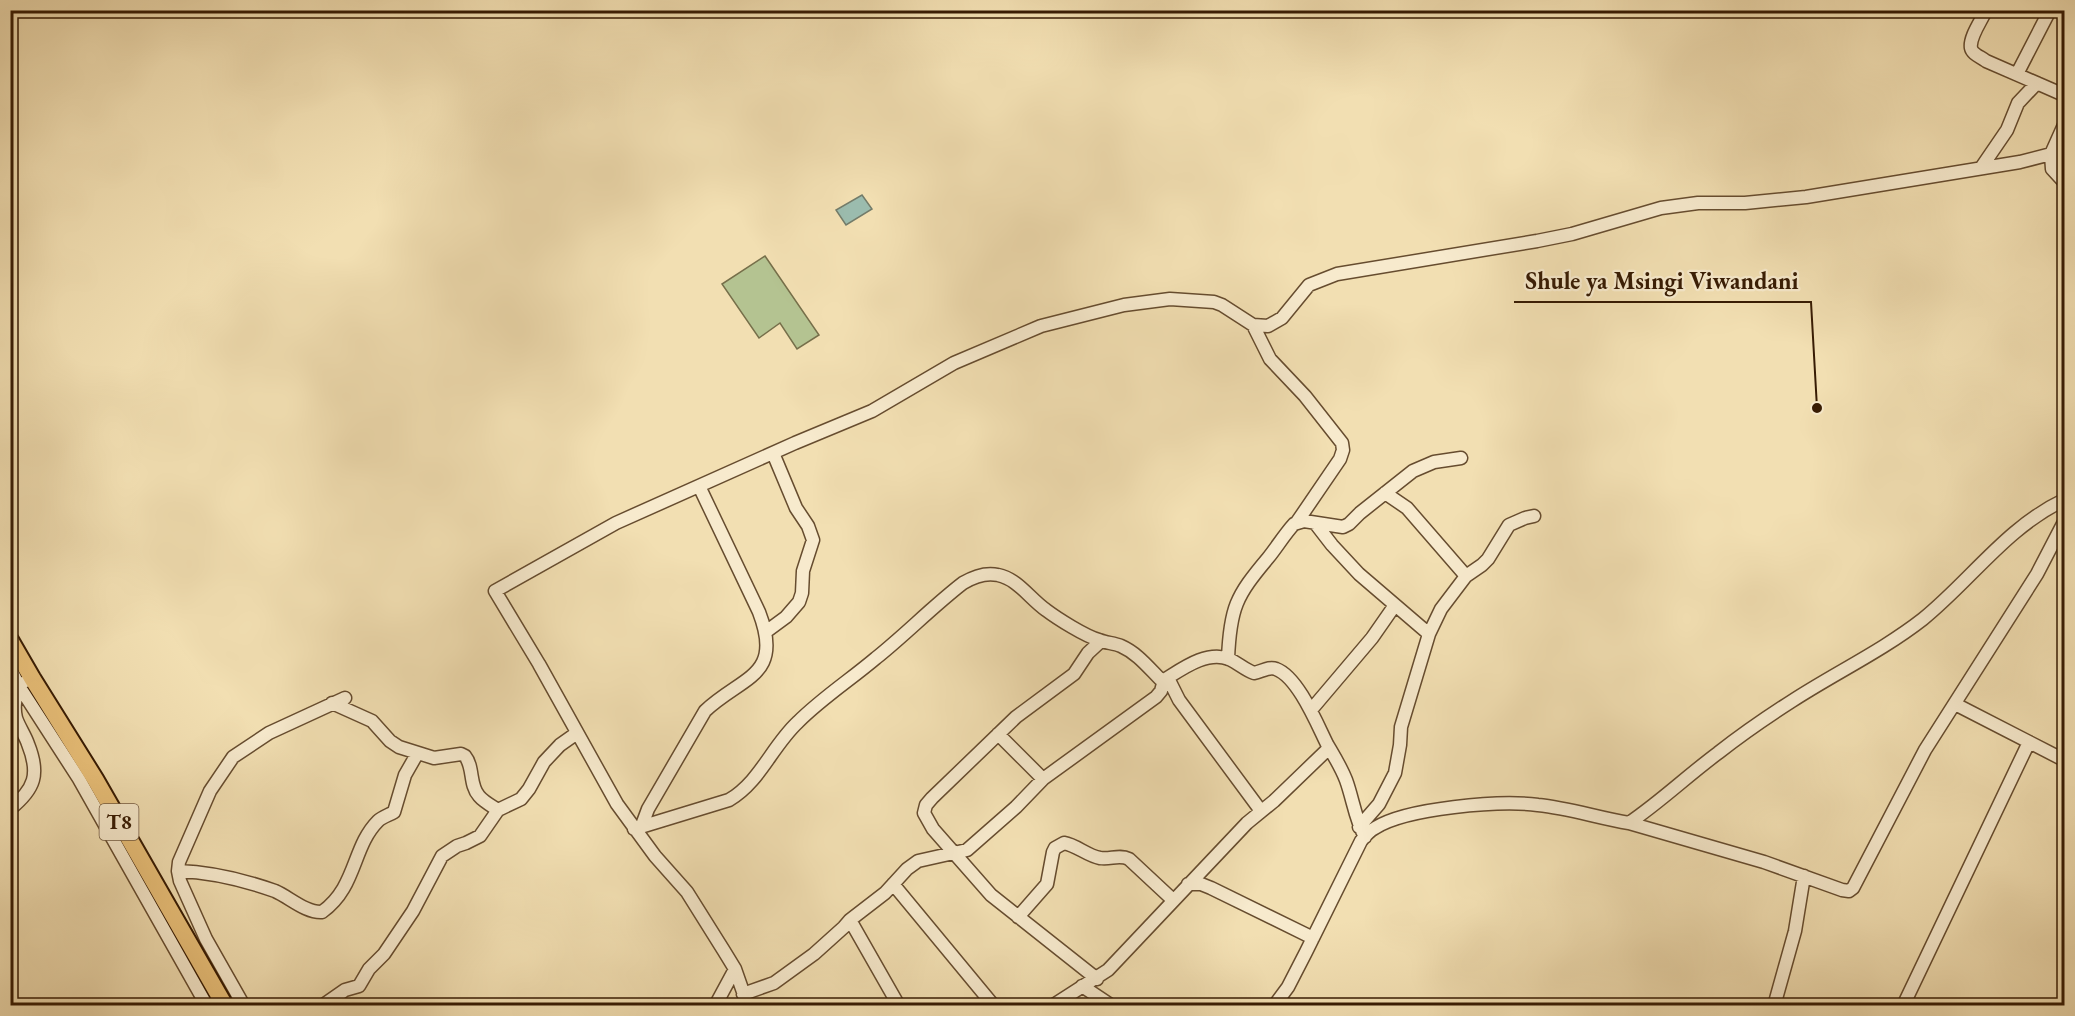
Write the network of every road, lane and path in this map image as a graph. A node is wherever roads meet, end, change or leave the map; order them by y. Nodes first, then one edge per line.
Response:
1 (1986, 10) edge
2 (2050, 10) edge
3 (2017, 74) junction
4 (2037, 83) junction
5 (2064, 95) edge
6 (2064, 125) edge
7 (2064, 148) edge
8 (2051, 154) junction
9 (1981, 168) junction
10 (2064, 182) edge
11 (1253, 325) junction
12 (773, 453) junction
13 (1461, 458) dead end
14 (699, 486) junction
15 (1385, 493) junction
16 (2064, 500) edge
17 (1534, 516) dead end
18 (1297, 522) junction
19 (2064, 522) edge
20 (1316, 523) junction
21 (1466, 576) junction
22 (1395, 605) junction
23 (766, 631) junction
24 (1429, 634) junction
25 (10, 640) edge
26 (1101, 641) junction
27 (1228, 659) junction
28 (10, 668) edge
29 (1166, 679) junction
30 (26, 682) junction
31 (345, 698) dead end
32 (332, 703) junction
33 (1955, 704) junction
34 (1311, 710) junction
35 (577, 733) junction
36 (998, 734) junction
37 (2029, 742) junction
38 (1329, 748) junction
39 (417, 754) junction
40 (2064, 760) edge
41 (1043, 779) junction
42 (10, 810) edge
43 (498, 810) junction
44 (1261, 811) junction
45 (1629, 823) junction
46 (638, 827) junction
47 (1362, 832) junction
48 (955, 853) junction
49 (178, 872) junction
50 (1804, 876) junction
51 (893, 884) junction
52 (1188, 884) junction
53 (1173, 900) junction
54 (1018, 917) junction
55 (850, 920) junction
56 (1313, 938) junction
57 (735, 969) junction
58 (1097, 979) junction
59 (1082, 986) junction
60 (746, 1000) edge
61 (207, 1005) edge
62 (225, 1005) edge
63 (244, 1005) edge
64 (322, 1005) edge
65 (715, 1005) edge
66 (899, 1005) edge
67 (994, 1005) edge
68 (1052, 1005) edge
69 (1112, 1005) edge
70 (1274, 1005) edge
71 (1774, 1005) edge
72 (1903, 1005) edge

1 - 3 street
2 - 3 street
3 - 4 street
4 - 5 street
4 - 9 street
6 - 8 street
7 - 8 street
8 - 9 street
8 - 10 street
9 - 11 street
11 - 12 street
11 - 18 street
12 - 14 street
12 - 23 street
13 - 15 street
14 - 23 street
14 - 35 street
15 - 20 street
15 - 21 street
16 - 45 street
17 - 21 street
18 - 20 street
18 - 27 street
19 - 33 street
20 - 22 street
21 - 24 street
22 - 24 street
22 - 34 street
23 - 46 street
24 - 47 street
25 - 30 highway, T8
26 - 29 street
26 - 36 street
26 - 46 street
27 - 29 street
27 - 34 street
28 - 30 street
29 - 41 street
29 - 44 street
30 - 42 street
30 - 61 street
30 - 62 highway, T8
31 - 32 street
32 - 39 street
32 - 49 street
33 - 37 street
33 - 50 street
34 - 38 street
35 - 43 street
35 - 46 street
36 - 41 street
36 - 48 street
37 - 40 street
37 - 72 street
38 - 44 street
38 - 47 street
39 - 43 street
39 - 49 street
41 - 48 street
43 - 64 street
44 - 52 street
45 - 47 street
45 - 50 street
46 - 57 street
47 - 56 street
48 - 51 street
48 - 54 street
49 - 63 street
50 - 71 street
51 - 55 street
51 - 67 street
52 - 53 street
52 - 56 street
53 - 54 street
53 - 58 street
54 - 58 street
55 - 60 street
55 - 66 street
56 - 70 street
57 - 60 street
57 - 65 street
58 - 59 street
59 - 68 street
59 - 69 street

